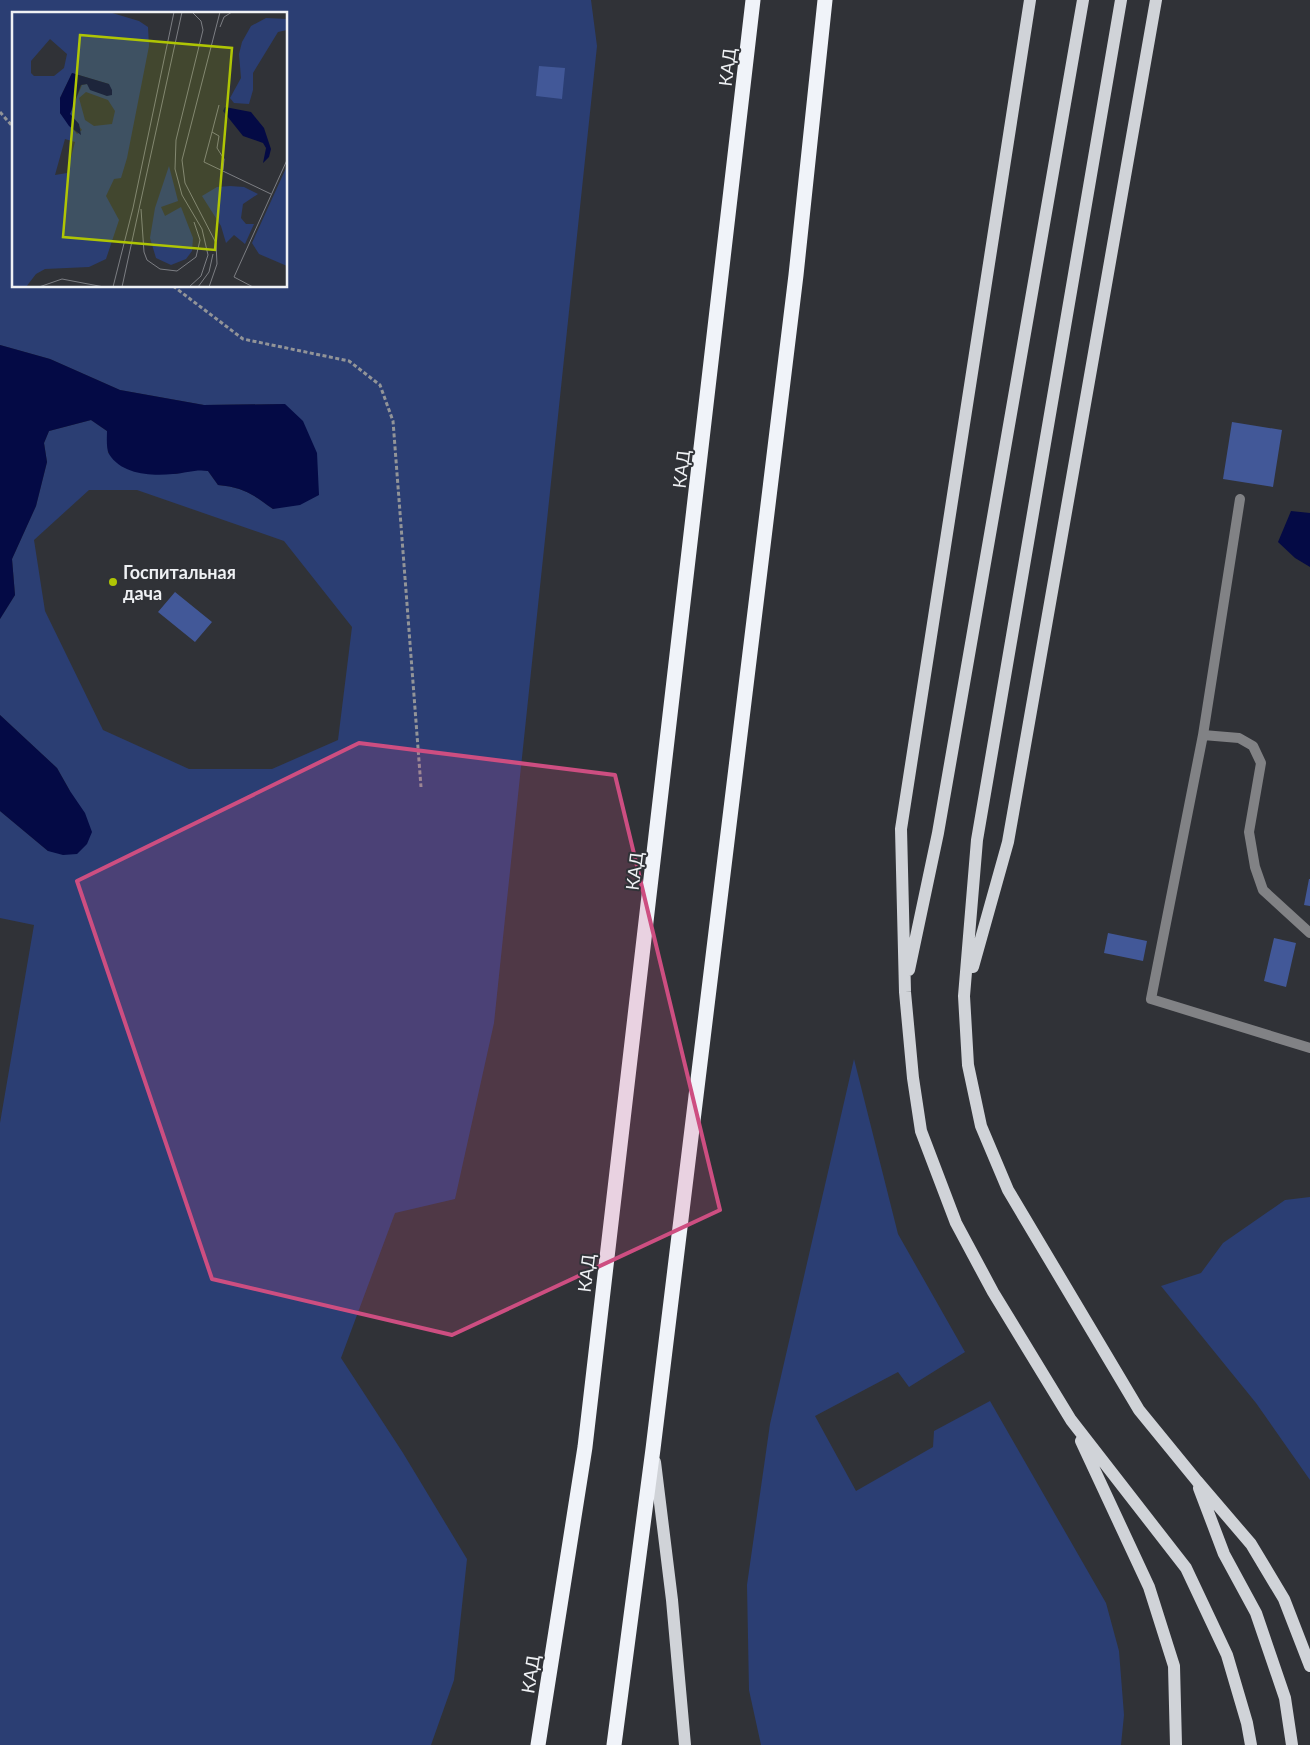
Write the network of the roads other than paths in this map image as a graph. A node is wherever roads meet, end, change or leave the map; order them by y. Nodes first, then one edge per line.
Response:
1 (753, 0) edge
2 (825, 0) edge
3 (1030, 0) edge
4 (1083, 0) edge
5 (1122, 0) edge
6 (1156, 0) edge
7 (1240, 499) dead end
8 (1203, 735) junction
9 (1310, 933) edge
10 (904, 992) junction
11 (964, 996) junction
12 (1310, 1048) edge
13 (1071, 1420) junction
14 (653, 1449) junction
15 (1197, 1481) junction
16 (1310, 1666) edge
17 (538, 1745) edge
18 (614, 1745) edge
19 (685, 1745) edge
20 (1176, 1745) edge
21 (1251, 1745) edge
22 (1292, 1745) edge

1 - 17 highway, КАД
2 - 14 highway
3 - 10 main road
4 - 10 main road
5 - 11 main road
6 - 11 main road
7 - 8 lane
8 - 9 lane
8 - 12 lane
10 - 13 main road
11 - 15 main road
13 - 20 main road
13 - 21 main road
14 - 18 highway
14 - 19 main road
15 - 16 main road
15 - 22 main road

